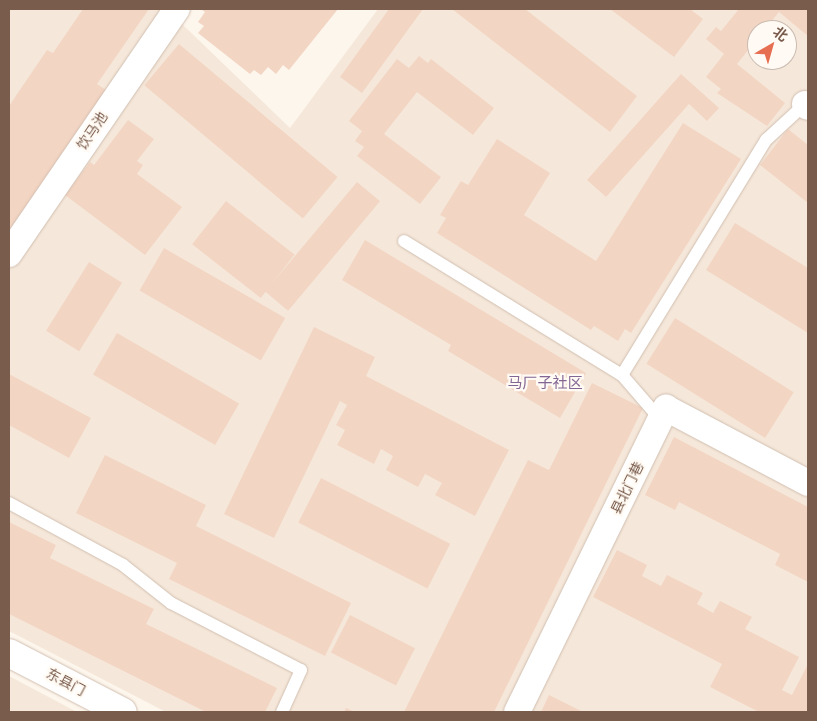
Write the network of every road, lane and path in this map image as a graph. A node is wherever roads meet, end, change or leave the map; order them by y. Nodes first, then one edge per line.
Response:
1 (177, 9) edge
2 (806, 106) edge
3 (404, 241) dead end
4 (9, 254) edge
5 (622, 375) junction
6 (660, 419) junction
7 (808, 483) edge
8 (9, 503) edge
9 (9, 652) edge
10 (123, 712) edge
11 (282, 712) edge
12 (517, 712) edge

1 - 4 street, 饮马池
2 - 5 lane
3 - 5 lane
5 - 6 lane
6 - 7 street
6 - 12 street, 县北门巷
8 - 11 lane
9 - 10 street, 东县门

